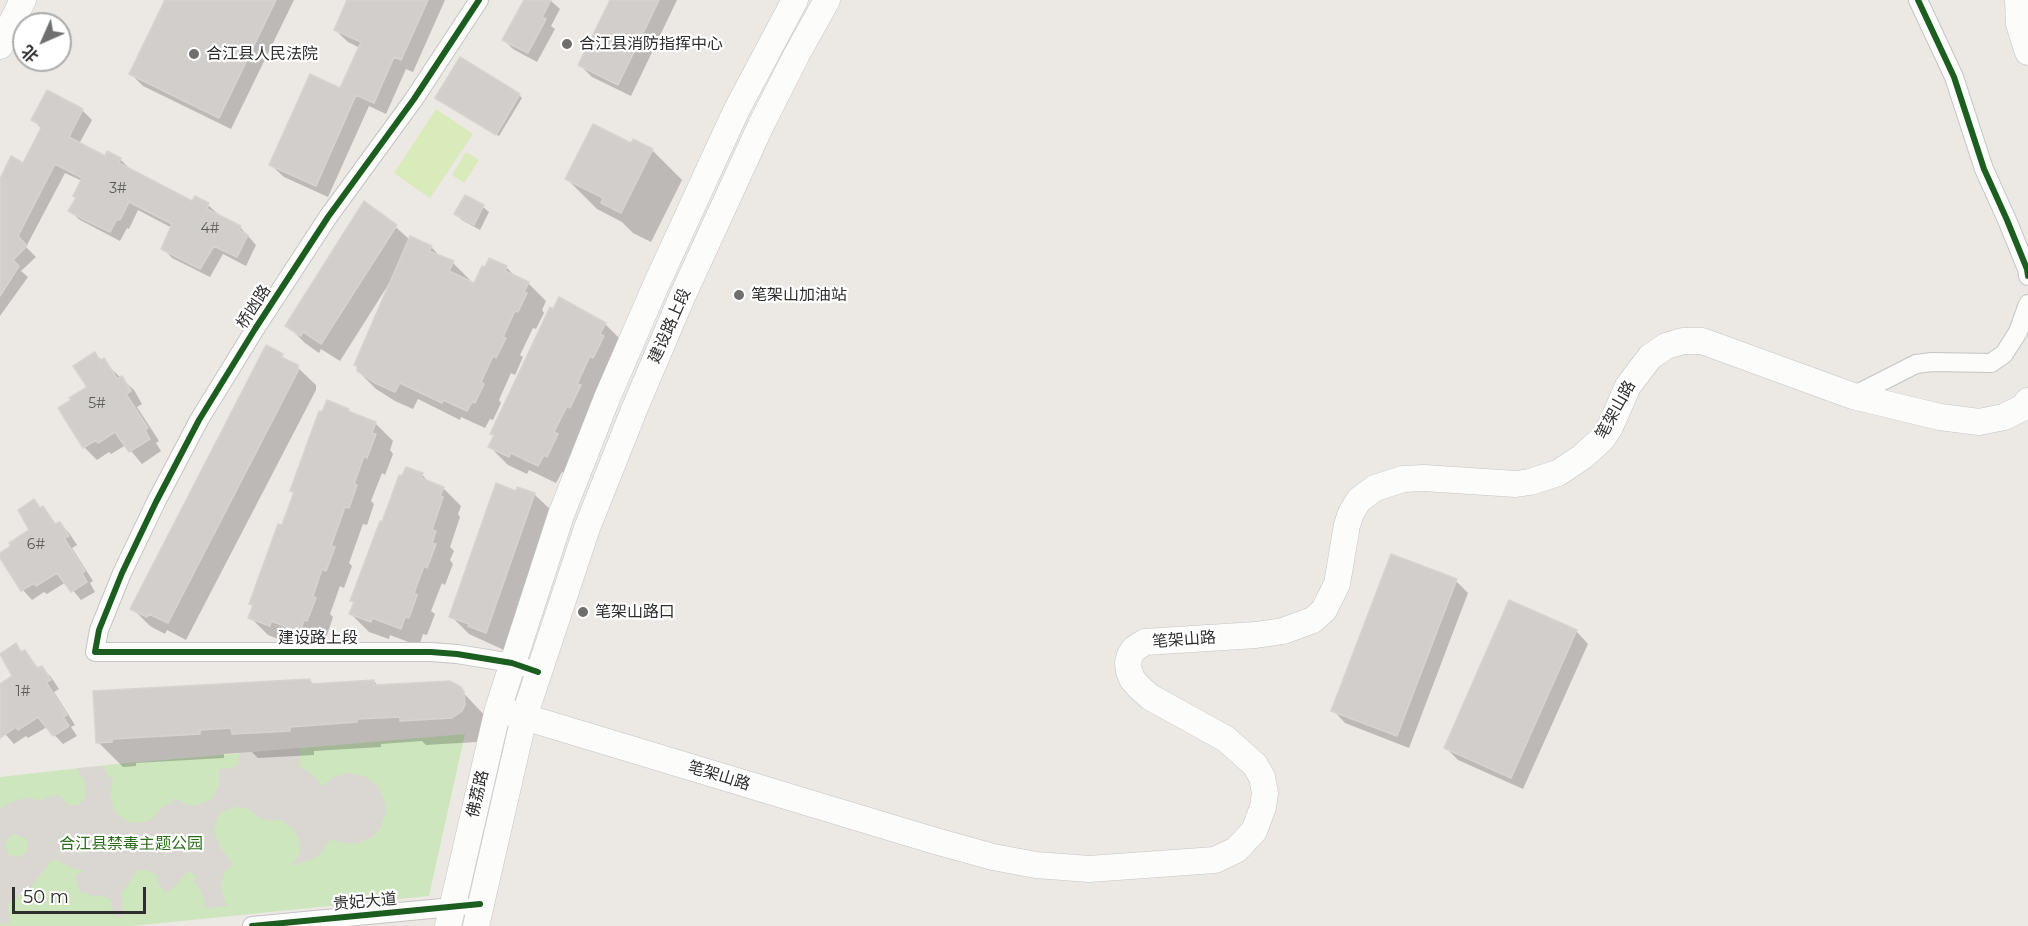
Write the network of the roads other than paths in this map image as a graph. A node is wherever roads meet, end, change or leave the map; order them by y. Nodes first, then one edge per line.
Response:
1 (23, 0) edge
2 (479, 0) edge
3 (795, 0) edge
4 (827, 0) edge
5 (1918, 0) edge
6 (2018, 0) edge
7 (0, 46) edge
8 (2028, 52) edge
9 (2028, 276) edge
10 (2028, 304) edge
11 (1852, 396) junction
12 (2028, 401) edge
13 (95, 652) joint
14 (512, 663) junction
15 (538, 672) junction
16 (498, 709) junction
17 (524, 717) junction
18 (478, 915) edge
19 (450, 917) edge
20 (252, 926) edge

1 - 7 main road
2 - 13 street, 桥凼路
3 - 14 main road, 建设路上段
4 - 15 main road, 建设路上段
5 - 9 street
6 - 8 main road
10 - 11 street
11 - 12 main road, 笔架山路
11 - 17 main road, 笔架山路
13 - 14 street, 建设路上段
14 - 15 street, 建设路上段
14 - 16 main road, 佛荔路
15 - 17 main road, 佛荔路
16 - 17 main road, 笔架山路
16 - 19 main road, 佛荔路
17 - 18 main road, 佛荔路
18 - 19 street, 贵妃大道
19 - 20 street, 贵妃大道

